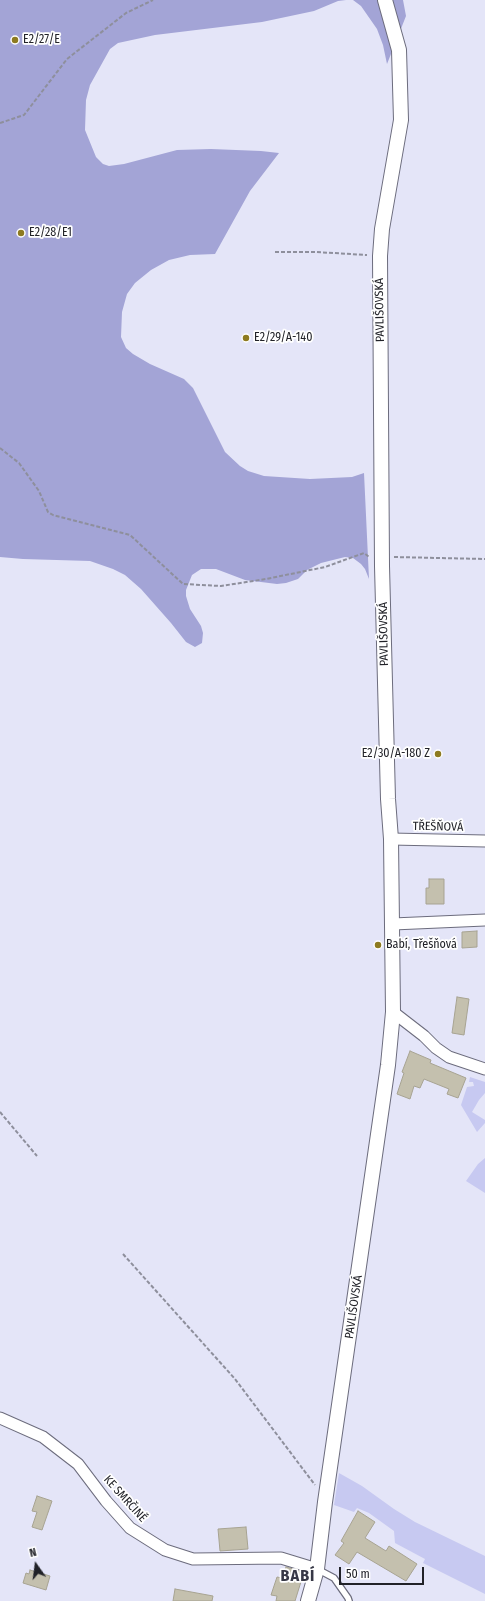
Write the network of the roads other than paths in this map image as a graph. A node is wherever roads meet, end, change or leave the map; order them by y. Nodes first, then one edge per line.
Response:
1 (385, 0) edge
2 (391, 839) junction
3 (485, 841) edge
4 (485, 920) edge
5 (392, 924) junction
6 (393, 1012) junction
7 (485, 1069) edge
8 (0, 1418) edge
9 (317, 1569) junction
10 (308, 1601) edge
11 (348, 1601) edge

1 - 2 street, PAVLIŠOVSKÁ
2 - 3 street, TŘEŠŇOVÁ
2 - 5 street, PAVLIŠOVSKÁ
4 - 5 street
5 - 6 street, PAVLIŠOVSKÁ
6 - 7 street
6 - 9 street, PAVLIŠOVSKÁ
8 - 9 street, KE SMRČINĚ
9 - 10 street, PAVLIŠOVSKÁ
9 - 11 lane

